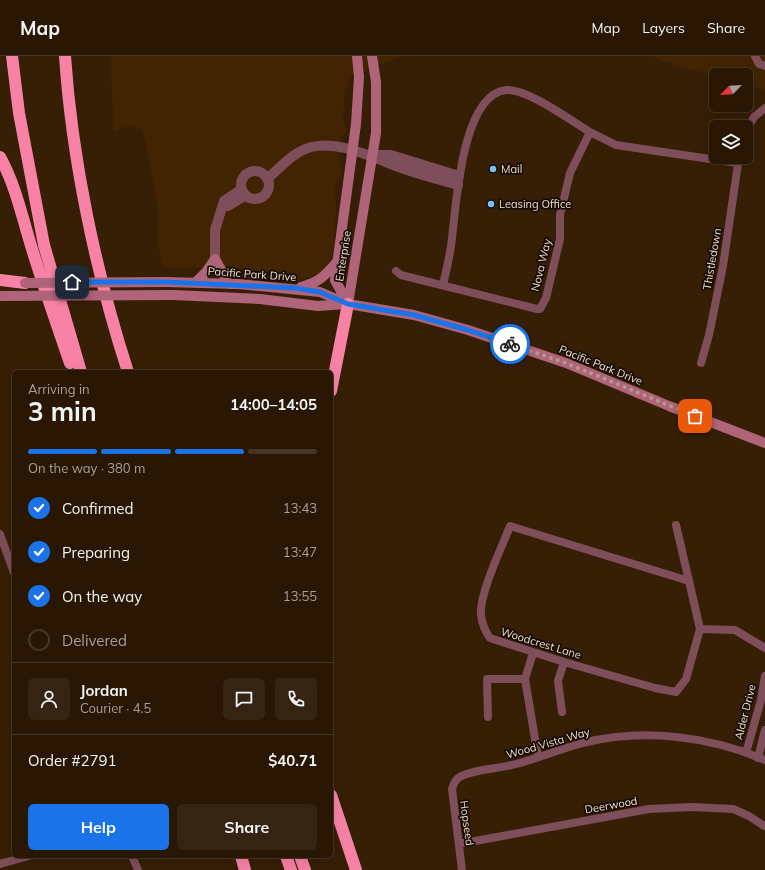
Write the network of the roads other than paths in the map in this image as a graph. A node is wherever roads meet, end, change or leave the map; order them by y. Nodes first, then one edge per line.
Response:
1 (12, 56) edge
2 (65, 56) edge
3 (357, 56) edge
4 (372, 56) edge
5 (755, 56) edge
6 (765, 66) edge
7 (765, 108) edge
8 (752, 120) edge
9 (590, 132) junction
10 (353, 151) junction
11 (371, 155) junction
12 (709, 156) edge
13 (0, 157) edge
14 (737, 164) edge
15 (267, 179) junction
16 (458, 180) junction
17 (244, 192) junction
18 (215, 259) junction
19 (337, 262) junction
20 (396, 271) dead end
21 (0, 282) edge
22 (195, 282) junction
23 (26, 283) joint
24 (229, 284) junction
25 (444, 285) junction
26 (295, 288) junction
27 (0, 296) edge
28 (348, 304) junction
29 (701, 363) dead end
30 (72, 370) edge
31 (80, 370) edge
32 (127, 370) edge
33 (333, 381) edge
34 (765, 443) edge
35 (676, 525) dead end
36 (0, 534) edge
37 (12, 567) edge
38 (689, 581) junction
39 (700, 629) junction
40 (765, 648) edge
41 (533, 653) junction
42 (564, 662) junction
43 (765, 676) edge
44 (525, 679) junction
45 (562, 712) dead end
46 (488, 717) dead end
47 (765, 730) edge
48 (746, 753) junction
49 (538, 757) junction
50 (762, 759) edge
51 (456, 779) joint
52 (333, 801) edge
53 (764, 826) dead end
54 (459, 844) junction
55 (22, 858) edge
56 (133, 858) edge
57 (242, 858) edge
58 (287, 858) edge
59 (301, 858) edge
60 (0, 864) edge
61 (138, 870) edge
62 (245, 870) edge
63 (291, 870) edge
64 (305, 870) edge
65 (356, 870) edge
66 (462, 870) edge

1 - 31 highway
2 - 32 highway
3 - 10 main road, Enterprise
4 - 11 main road, Enterprise
5 - 6 street
7 - 8 street
9 - 12 street
9 - 16 street
9 - 25 street, Nova Way
10 - 11 street
10 - 15 street
10 - 19 main road, Enterprise
11 - 16 street
11 - 28 main road, Enterprise
13 - 30 highway
14 - 29 street, Thistledown
15 - 17 street
15 - 17 street
16 - 25 street
17 - 18 street
18 - 22 main road
18 - 24 main road
19 - 26 main road
19 - 28 main road, Enterprise
20 - 25 street, Nova Way
21 - 23 highway
22 - 23 main road, Pacific Park Drive, bridge
22 - 24 main road, Pacific Park Drive
24 - 26 main road, Pacific Park Drive
26 - 28 main road, Pacific Park Drive
27 - 28 main road, bridge
28 - 33 highway
28 - 34 main road, Pacific Park Drive
35 - 38 street, Woodcrest Lane
36 - 37 street
38 - 39 street, Woodcrest Lane
38 - 41 street, Woodcrest Lane
39 - 40 street
39 - 42 street, Woodcrest Lane
41 - 42 street, Woodcrest Lane
41 - 44 street
42 - 45 street
43 - 48 street, Alder Drive
44 - 46 street
44 - 49 street
47 - 50 street
48 - 49 street, Wood Vista Way
48 - 50 street, Wood Vista Way
49 - 51 street, Wood Vista Way
51 - 54 street, Hopseed
52 - 65 highway
53 - 54 street, Deerwood
54 - 66 street, Hopseed
55 - 60 street
56 - 61 street
57 - 62 highway
58 - 63 highway
59 - 64 highway

